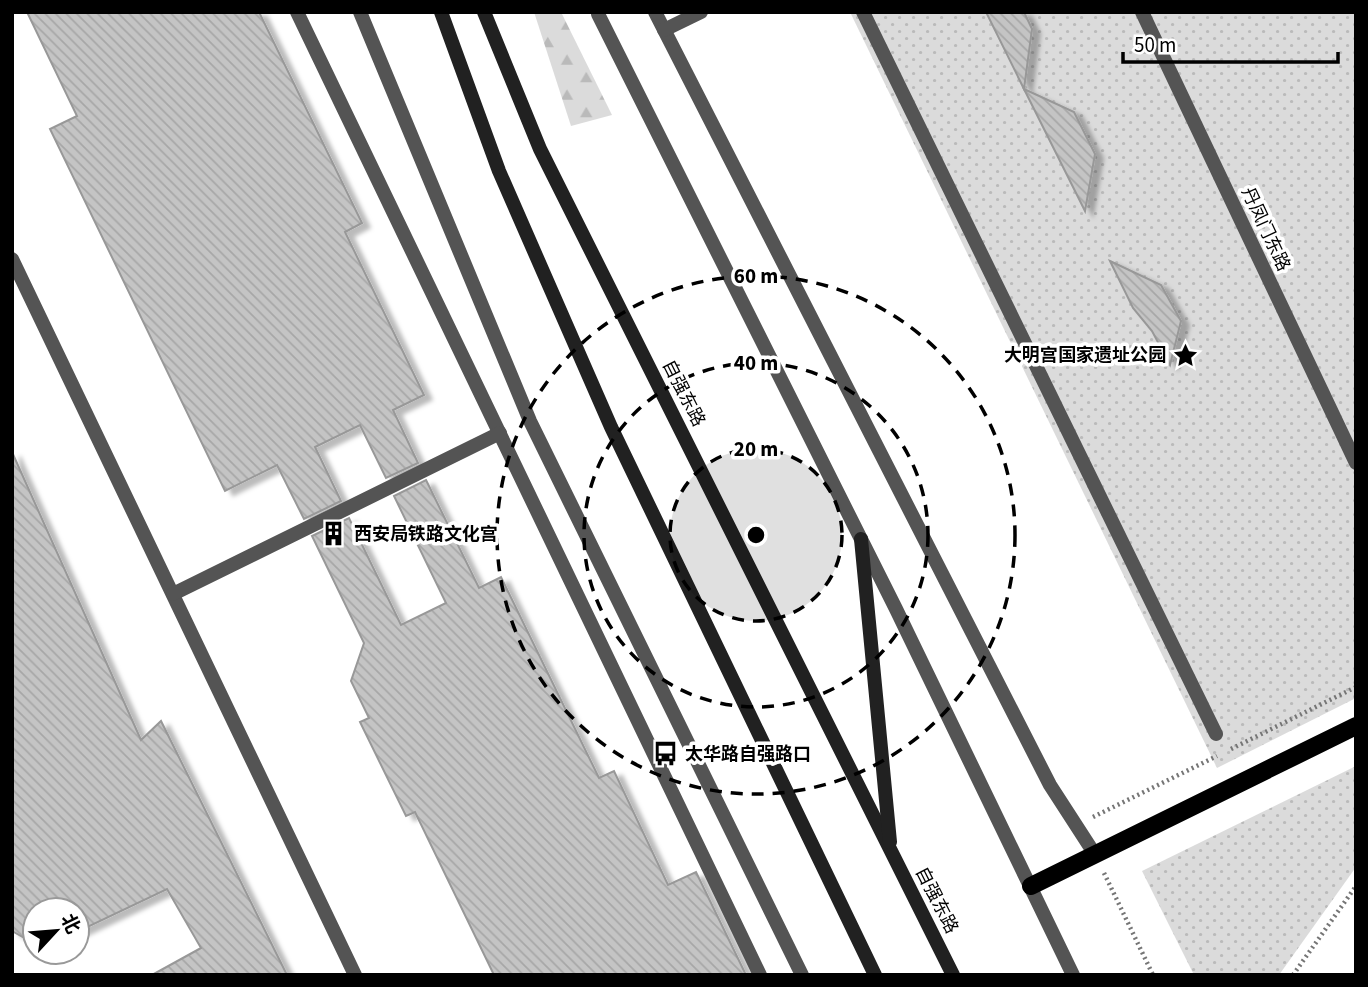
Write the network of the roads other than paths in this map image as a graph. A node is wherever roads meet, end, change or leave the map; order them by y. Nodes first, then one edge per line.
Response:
1 (297, 12) edge
2 (360, 12) edge
3 (441, 12) edge
4 (484, 12) edge
5 (655, 12) edge
6 (701, 12) edge
7 (863, 12) edge
8 (1142, 12) edge
9 (598, 14) edge
10 (664, 30) junction
11 (12, 259) edge
12 (500, 433) junction
13 (1356, 463) edge
14 (861, 539) junction
15 (173, 594) junction
16 (1356, 726) edge
17 (1216, 734) dead end
18 (891, 851) junction
19 (1094, 853) junction
20 (1031, 886) junction
21 (355, 975) edge
22 (760, 975) edge
23 (802, 975) edge
24 (875, 975) edge
25 (953, 975) edge
26 (1073, 975) edge

1 - 12 street
2 - 23 street
3 - 24 main road
4 - 18 main road, 自强东路
5 - 10 street
6 - 10 street
7 - 17 street
8 - 13 street, 丹凤门东路
9 - 14 street
10 - 19 street
11 - 15 street
12 - 15 street
12 - 22 street
14 - 18 main road
14 - 20 street
15 - 21 street
16 - 19 main road
18 - 25 main road, 自强东路
19 - 20 main road
20 - 26 street

